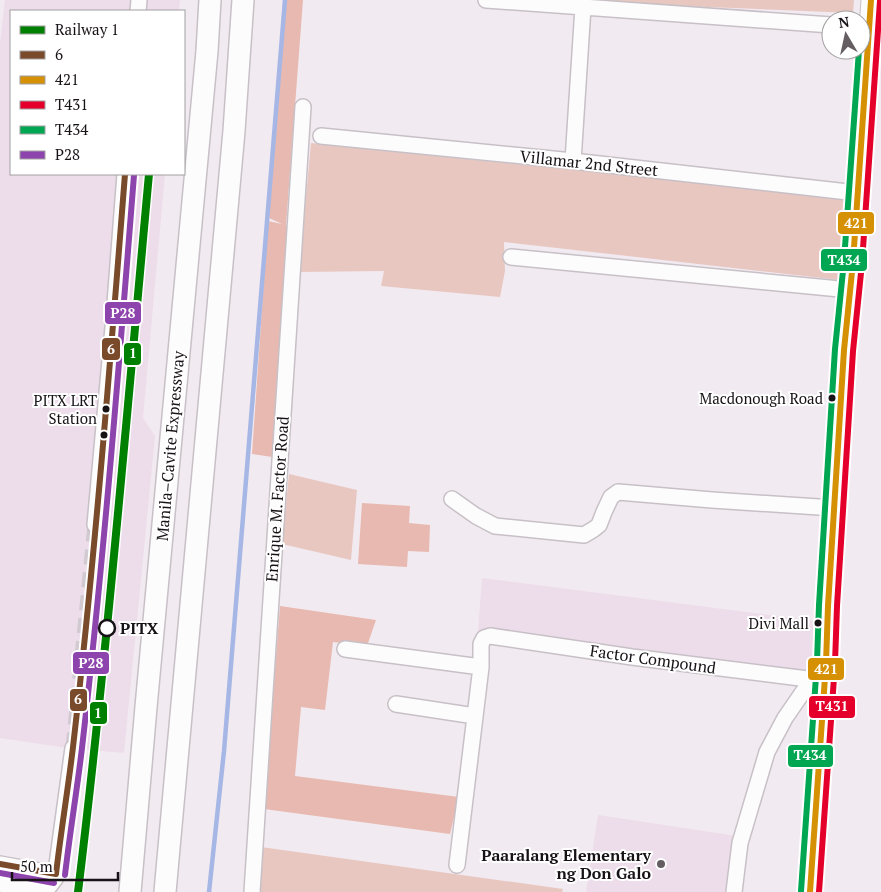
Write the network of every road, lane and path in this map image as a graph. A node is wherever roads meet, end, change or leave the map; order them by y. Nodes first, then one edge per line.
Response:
1 (210, 0) edge
2 (243, 0) edge
3 (486, 0) edge
4 (583, 7) junction
5 (821, 24) edge
6 (864, 60) edge
7 (303, 107) dead end
8 (321, 136) dead end
9 (573, 161) junction
10 (125, 175) edge
11 (858, 193) junction
12 (512, 257) dead end
13 (850, 290) junction
14 (452, 499) dead end
15 (834, 508) junction
16 (95, 525) tunnel mouth
17 (345, 649) dead end
18 (481, 667) junction
19 (817, 680) junction
20 (396, 704) dead end
21 (475, 716) junction
22 (73, 748) tunnel mouth
23 (0, 864) edge
24 (457, 865) dead end
25 (56, 874) junction
26 (0, 884) edge
27 (130, 892) edge
28 (165, 892) edge
29 (252, 892) edge
30 (734, 892) edge
31 (810, 892) edge

1 - 27 highway, Manila–Cavite Expressway
2 - 28 highway
3 - 4 street
4 - 5 street
4 - 9 street
6 - 11 main road
7 - 29 street, Enrique M. Factor Road
8 - 9 street, Villamar 2nd Street
9 - 11 street, Villamar 2nd Street
10 - 16 street
11 - 13 main road
12 - 13 street
13 - 15 main road
14 - 15 street
15 - 19 main road
17 - 18 street
18 - 19 street, Factor Compound
18 - 21 street
19 - 30 street
19 - 31 main road
20 - 21 street
21 - 24 street
22 - 25 street
23 - 25 street
25 - 26 street

